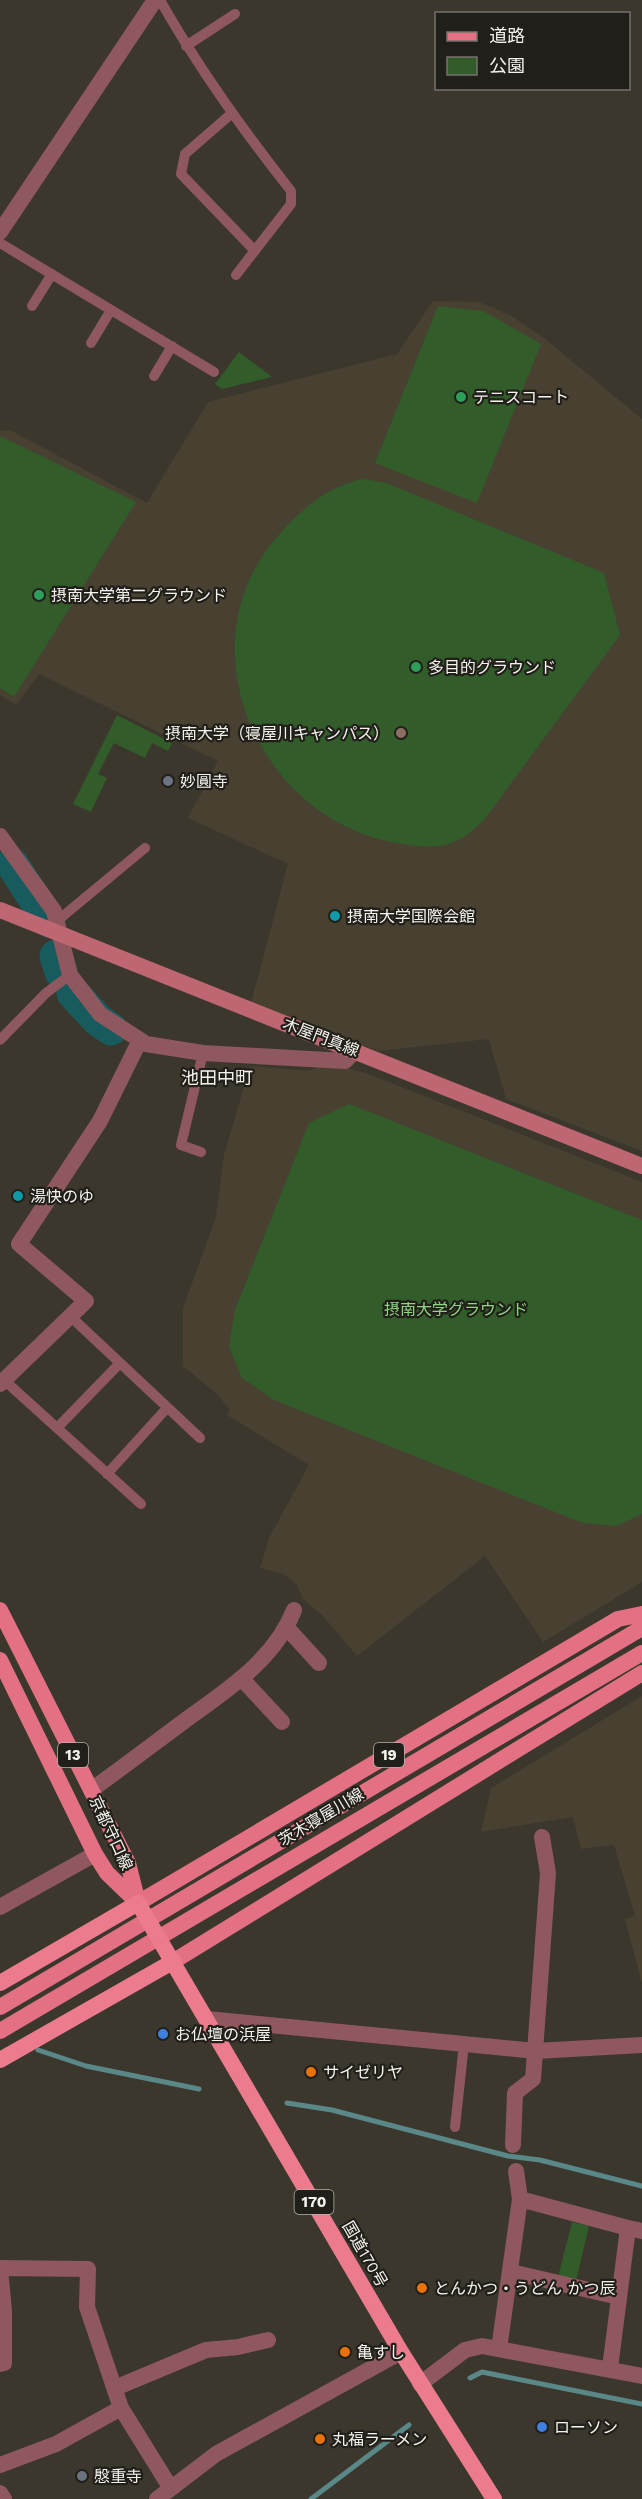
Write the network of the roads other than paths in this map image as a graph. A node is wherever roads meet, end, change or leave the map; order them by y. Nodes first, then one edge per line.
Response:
1 (155, 0) edge
2 (160, 0) edge
3 (235, 14) dead end
4 (186, 46) junction
5 (231, 114) junction
6 (0, 232) edge
7 (0, 243) edge
8 (255, 251) junction
9 (52, 274) junction
10 (236, 275) dead end
11 (32, 306) dead end
12 (111, 310) junction
13 (91, 343) dead end
14 (172, 346) junction
15 (214, 372) dead end
16 (154, 376) dead end
17 (0, 836) edge
18 (145, 848) dead end
19 (0, 910) edge
20 (60, 929) junction
21 (70, 975) junction
22 (0, 1040) edge
23 (138, 1044) junction
24 (356, 1050) junction
25 (202, 1057) junction
26 (201, 1152) dead end
27 (642, 1166) edge
28 (70, 1316) junction
29 (120, 1363) junction
30 (2, 1382) edge
31 (167, 1408) junction
32 (57, 1428) junction
33 (200, 1438) dead end
34 (107, 1474) junction
35 (141, 1504) dead end
36 (0, 1610) edge
37 (294, 1610) dead end
38 (642, 1614) edge
39 (287, 1628) junction
40 (642, 1628) edge
41 (642, 1653) edge
42 (0, 1660) edge
43 (319, 1663) dead end
44 (642, 1673) edge
45 (242, 1678) junction
46 (282, 1722) dead end
47 (91, 1790) junction
48 (542, 1837) dead end
49 (95, 1854) junction
50 (138, 1903) junction
51 (0, 1907) edge
52 (174, 1961) junction
53 (0, 1983) edge
54 (0, 2007) edge
55 (208, 2019) junction
56 (0, 2031) edge
57 (464, 2044) junction
58 (642, 2045) edge
59 (536, 2051) junction
60 (0, 2060) edge
61 (455, 2127) dead end
62 (513, 2145) dead end
63 (516, 2171) dead end
64 (520, 2199) junction
65 (635, 2229) edge
66 (0, 2268) edge
67 (511, 2272) junction
68 (619, 2297) junction
69 (268, 2340) dead end
70 (499, 2349) junction
71 (401, 2352) junction
72 (0, 2364) edge
73 (610, 2368) junction
74 (642, 2376) edge
75 (420, 2384) junction
76 (114, 2388) junction
77 (122, 2408) junction
78 (0, 2464) edge
79 (170, 2487) junction
80 (0, 2494) edge
81 (3, 2499) edge
82 (157, 2499) edge
83 (494, 2499) edge

1 - 6 street
2 - 4 lane
3 - 4 lane
4 - 5 lane
5 - 8 lane
5 - 8 lane
7 - 9 lane
8 - 10 lane
9 - 11 lane
9 - 12 lane
12 - 13 lane
12 - 14 lane
14 - 15 lane
14 - 16 lane
17 - 20 street
18 - 20 lane
19 - 20 main road, 木屋門真線
20 - 21 street
20 - 24 main road, 木屋門真線
21 - 22 lane
21 - 23 street
23 - 25 street
23 - 28 street
24 - 25 street
24 - 27 main road, 木屋門真線
25 - 26 lane
28 - 29 lane
28 - 30 street
29 - 31 lane
29 - 32 lane
30 - 32 lane
31 - 33 lane
31 - 34 lane
32 - 34 lane
34 - 35 lane
36 - 47 main road, 京都守口線 / 13
37 - 39 street
38 - 50 main road, 19
39 - 43 street
39 - 45 street
40 - 54 main road, 茨木寝屋川線 / 19
41 - 56 main road, 茨木寝屋川線 / 19
42 - 49 main road, 京都守口線 / 13
44 - 52 main road
45 - 46 street
45 - 47 street
47 - 50 main road, 京都守口線 / 13
48 - 59 street
49 - 50 main road, 京都守口線 / 13
49 - 51 street
50 - 52 highway, 国道170号 / 170
50 - 53 highway
52 - 55 highway, 国道170号 / 170
52 - 60 highway
55 - 57 street
55 - 71 highway, 国道170号 / 170
57 - 59 street
57 - 61 lane
58 - 59 street
59 - 62 street
63 - 64 street
64 - 65 street
64 - 67 street
65 - 68 street
66 - 72 street
66 - 76 street
67 - 68 street
67 - 70 street
68 - 73 street
69 - 76 street
70 - 73 street
70 - 75 street
71 - 75 highway, 国道170号 / 170
71 - 79 street
73 - 74 street
75 - 83 highway, 国道170号 / 170
76 - 77 street
77 - 78 street
77 - 79 street
79 - 82 street
80 - 81 street

